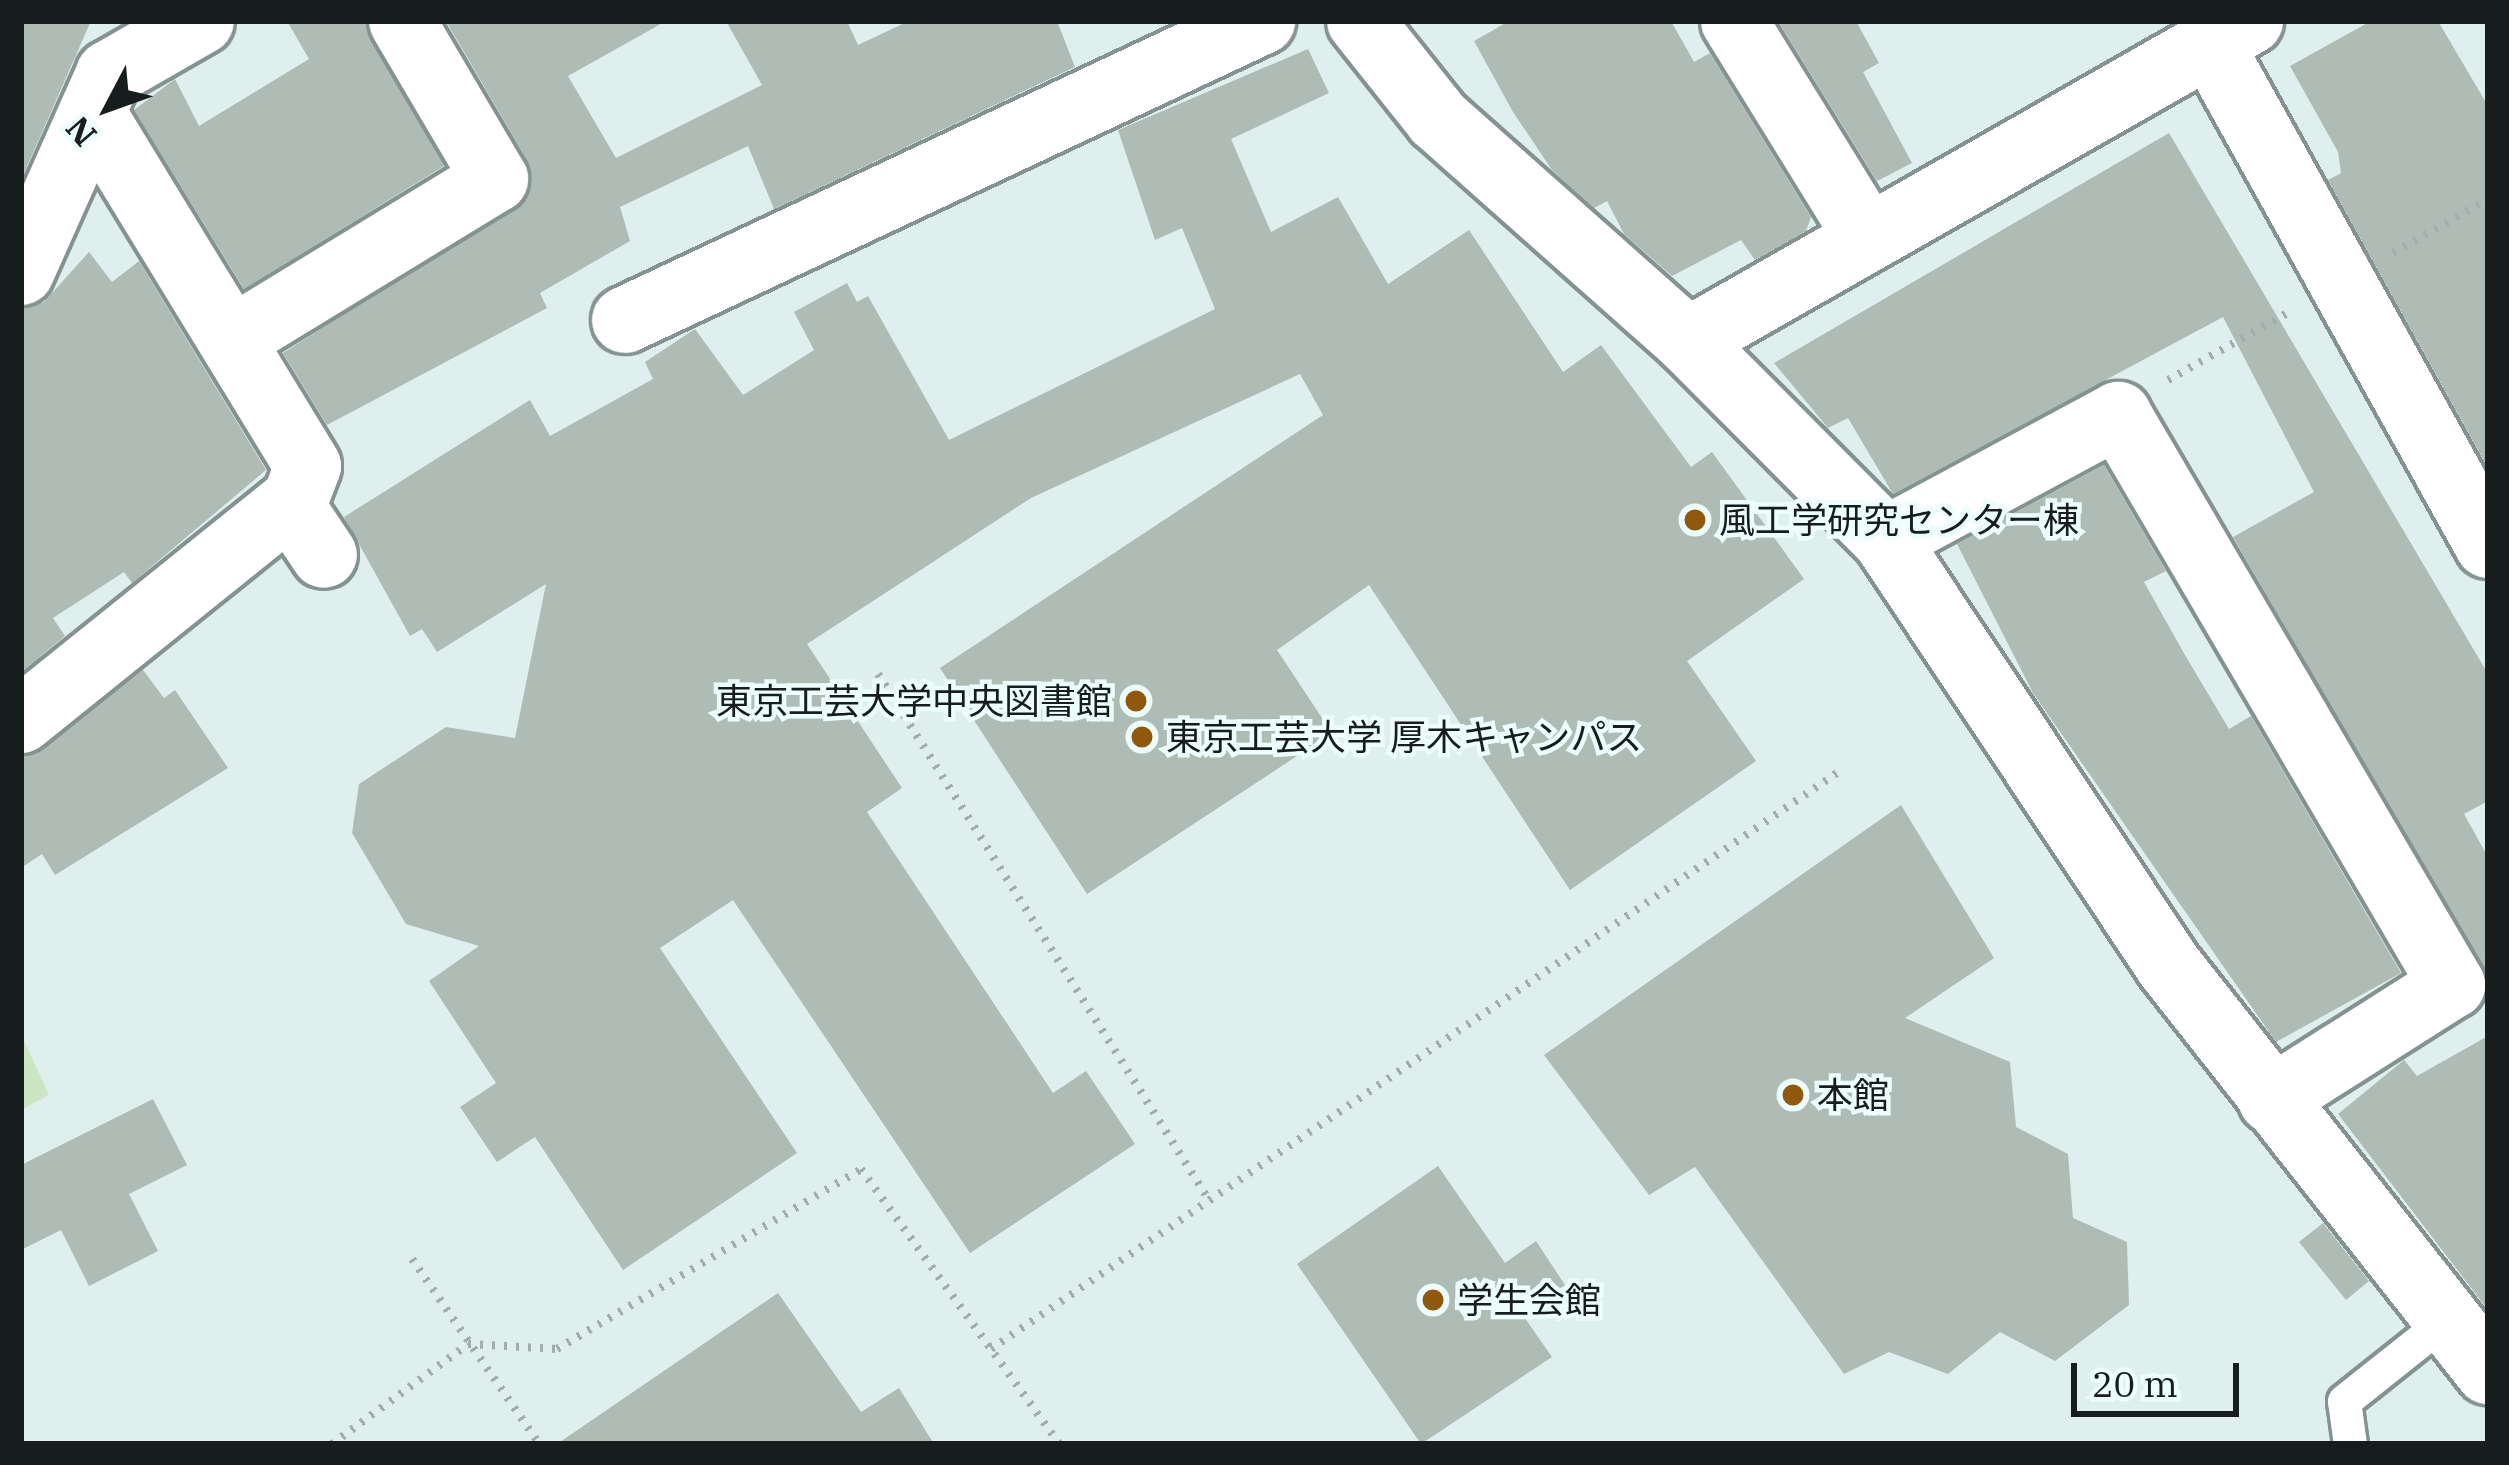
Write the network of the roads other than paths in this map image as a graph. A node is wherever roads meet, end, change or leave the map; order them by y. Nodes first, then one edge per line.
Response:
1 (201, 21) edge
2 (402, 21) edge
3 (1262, 21) edge
4 (1734, 21) edge
5 (1392, 30) edge
6 (2230, 33) edge
7 (94, 116) junction
8 (1867, 236) junction
9 (21, 272) edge
10 (647, 294) dead end
11 (233, 338) junction
12 (1688, 341) junction
13 (1886, 540) junction
14 (2488, 544) edge
15 (47, 714) edge
16 (2271, 1100) junction
17 (2446, 1319) junction
18 (2488, 1371) edge
19 (2350, 1444) edge

1 - 7 street
2 - 11 street
3 - 10 street
4 - 8 street
5 - 12 street
6 - 8 street
6 - 14 street
7 - 9 street
7 - 11 street
8 - 12 street
11 - 15 street
12 - 13 street
13 - 16 street
13 - 16 street
16 - 17 street
17 - 18 street
17 - 19 lane

